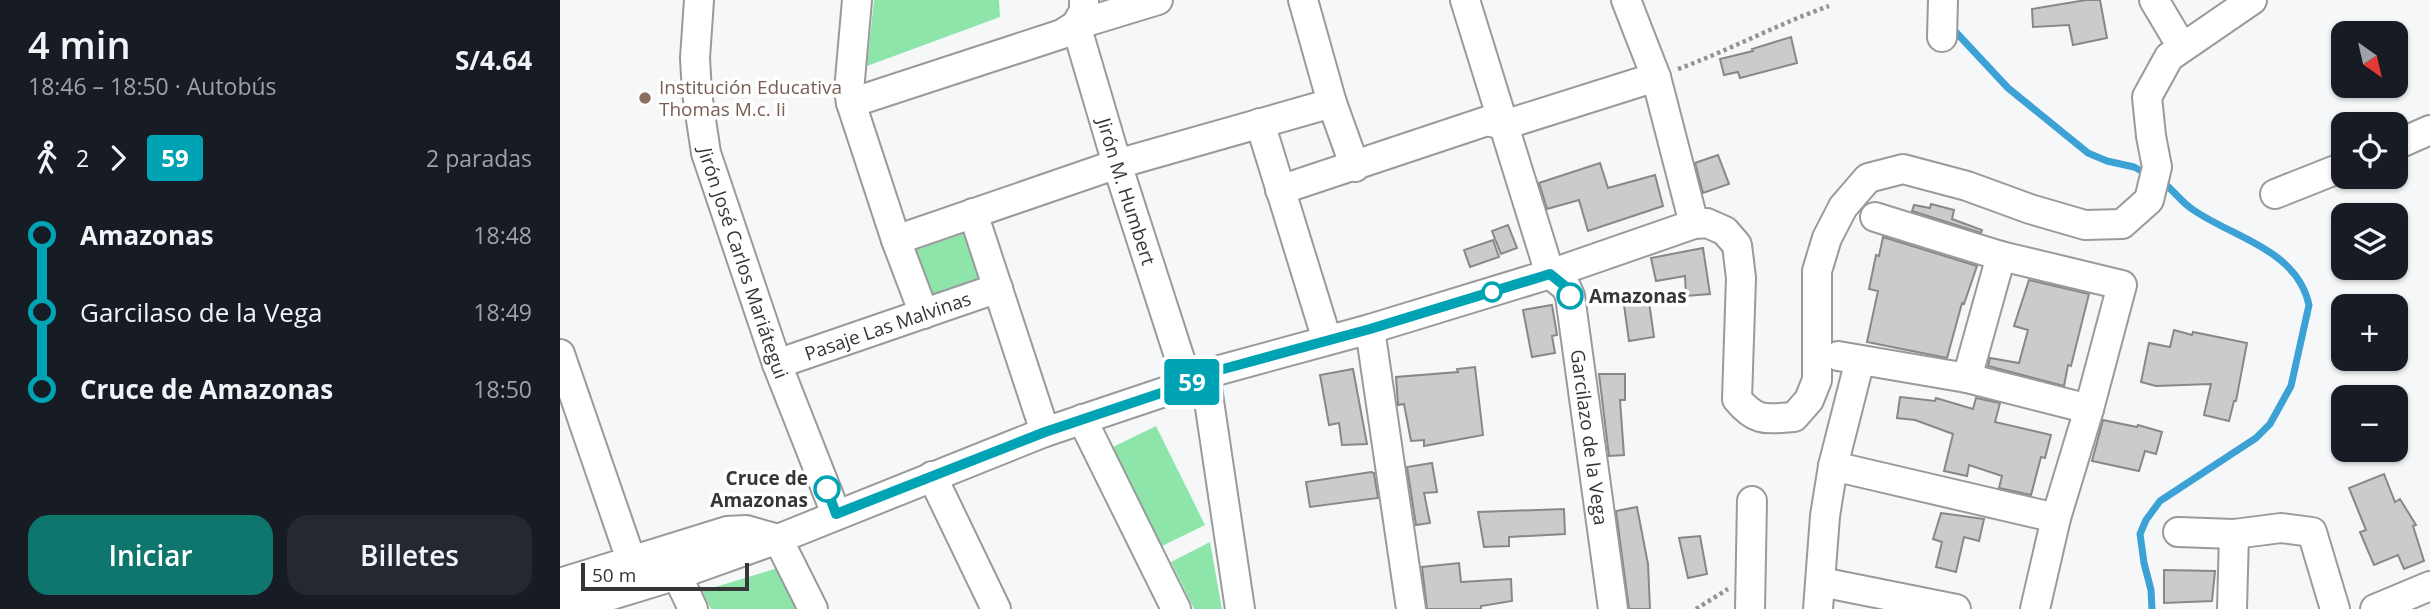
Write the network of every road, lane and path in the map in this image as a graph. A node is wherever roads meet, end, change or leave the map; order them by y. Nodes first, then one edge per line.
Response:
1 (699, 0) edge
2 (857, 0) edge
3 (1158, 0) edge
4 (1303, 0) edge
5 (1465, 0) edge
6 (1626, 0) edge
7 (1942, 0) edge
8 (2154, 0) edge
9 (2252, 0) edge
10 (1829, 6) dead end
11 (1080, 13) edge
12 (1942, 37) dead end
13 (2175, 52) junction
14 (1656, 77) junction
15 (851, 103) junction
16 (1332, 103) junction
17 (1260, 123) junction
18 (1504, 125) junction
19 (2430, 130) edge
20 (2408, 140) edge
21 (1117, 164) junction
22 (1355, 167) junction
23 (2331, 172) edge
24 (1280, 190) junction
25 (2275, 194) dead end
26 (973, 214) junction
27 (1875, 218) dead end
28 (1701, 223) junction
29 (896, 240) junction
30 (2001, 256) junction
31 (1550, 274) junction
32 (998, 288) junction
33 (923, 314) junction
34 (1370, 329) junction
35 (1327, 340) junction
36 (560, 354) edge
37 (777, 364) junction
38 (1967, 378) junction
39 (1197, 379) junction
40 (2090, 409) junction
41 (1082, 419) junction
42 (1045, 432) junction
43 (1833, 466) junction
44 (932, 476) junction
45 (1752, 501) dead end
46 (836, 514) junction
47 (2056, 518) junction
48 (2178, 531) dead end
49 (2234, 534) junction
50 (778, 539) junction
51 (631, 560) junction
52 (677, 575) junction
53 (560, 583) edge
54 (2430, 586) edge
55 (1819, 595) edge
56 (566, 609) edge
57 (693, 609) edge
58 (813, 609) edge
59 (996, 609) edge
60 (1176, 609) edge
61 (1240, 609) edge
62 (1411, 609) edge
63 (1613, 609) edge
64 (1750, 609) edge
65 (1956, 609) edge
66 (2035, 609) edge
67 (2232, 609) edge
68 (2335, 609) edge
69 (2375, 609) edge

1 - 37 street, Jirón José Carlos Mariátegui
2 - 15 street
3 - 11 street
4 - 16 street
5 - 18 street
6 - 14 street
7 - 12 street
8 - 13 street
9 - 13 street
10 - 14 path
11 - 15 street
11 - 21 street, Jirón M. Humbert
13 - 28 street
14 - 18 street
14 - 28 street
15 - 29 street
16 - 17 street
16 - 22 street
17 - 21 street
17 - 24 street
18 - 22 street
18 - 31 street
19 - 20 street
21 - 26 street
21 - 39 street, Jirón M. Humbert
22 - 24 street
23 - 25 street
24 - 35 street
26 - 29 street
26 - 32 street
27 - 30 street
28 - 31 street
29 - 33 street
30 - 38 street
30 - 40 street
31 - 34 street
31 - 63 street, Garcilazo de la Vega
32 - 33 street, Pasaje Las Malvinas
32 - 42 street
33 - 37 street, Pasaje Las Malvinas
34 - 35 street
34 - 62 street
35 - 39 street
36 - 51 street
37 - 46 street, Jirón José Carlos Mariátegui
38 - 40 street
38 - 43 street
39 - 41 street
39 - 61 street, Jirón M. Humbert
40 - 47 street
41 - 42 street
41 - 60 street
42 - 44 street
43 - 47 street
43 - 55 street
44 - 46 street
44 - 59 street
45 - 64 street
46 - 50 street
47 - 66 street
48 - 49 street
49 - 67 street
49 - 68 street
50 - 51 street
50 - 52 street
50 - 58 street
51 - 53 street
52 - 56 street
52 - 57 street
54 - 69 street
55 - 65 street

